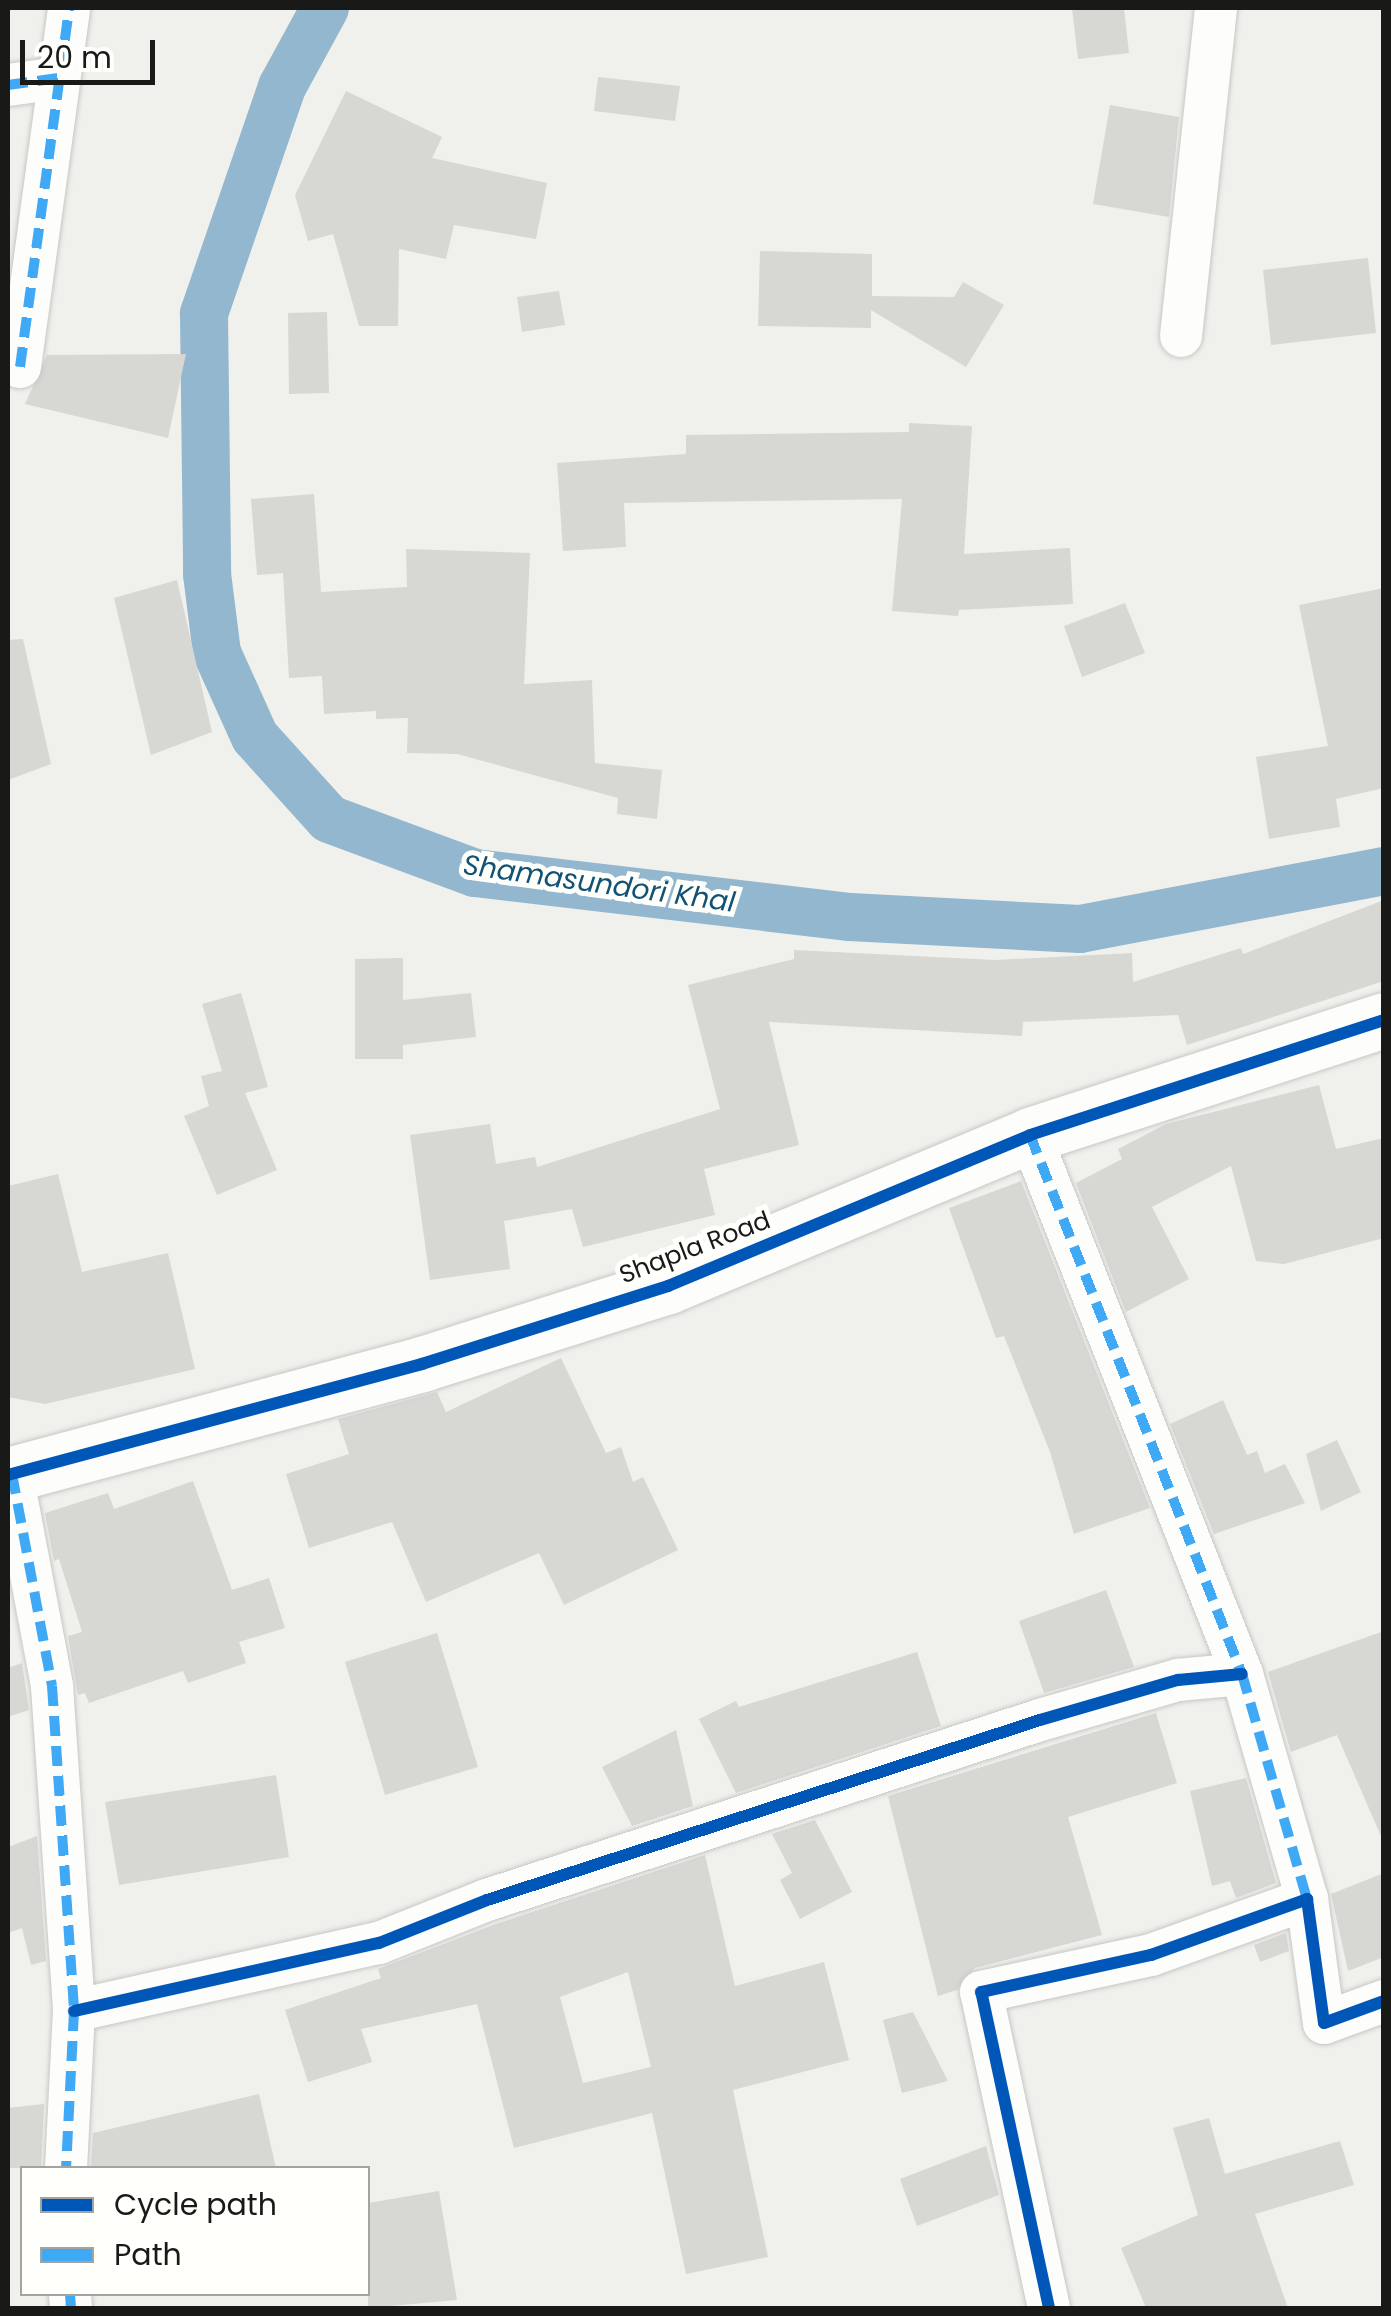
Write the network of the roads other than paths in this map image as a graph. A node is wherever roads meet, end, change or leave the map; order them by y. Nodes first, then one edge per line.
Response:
1 (69, 8) edge
2 (1216, 8) edge
3 (59, 78) junction
4 (8, 84) edge
5 (1182, 336) dead end
6 (20, 367) dead end
7 (1384, 1020) edge
8 (1030, 1135) junction
9 (10, 1474) edge
10 (1242, 1674) junction
11 (1306, 1898) junction
12 (1384, 2001) edge
13 (74, 2011) junction
14 (66, 2166) edge
15 (1049, 2308) edge

1 - 3 street
2 - 5 street
3 - 4 street
3 - 6 street
7 - 8 street, Shapla Road
8 - 9 street, Shapla Road
8 - 10 street
9 - 13 street
10 - 11 street
10 - 13 street
11 - 12 street
11 - 15 street
13 - 14 street

